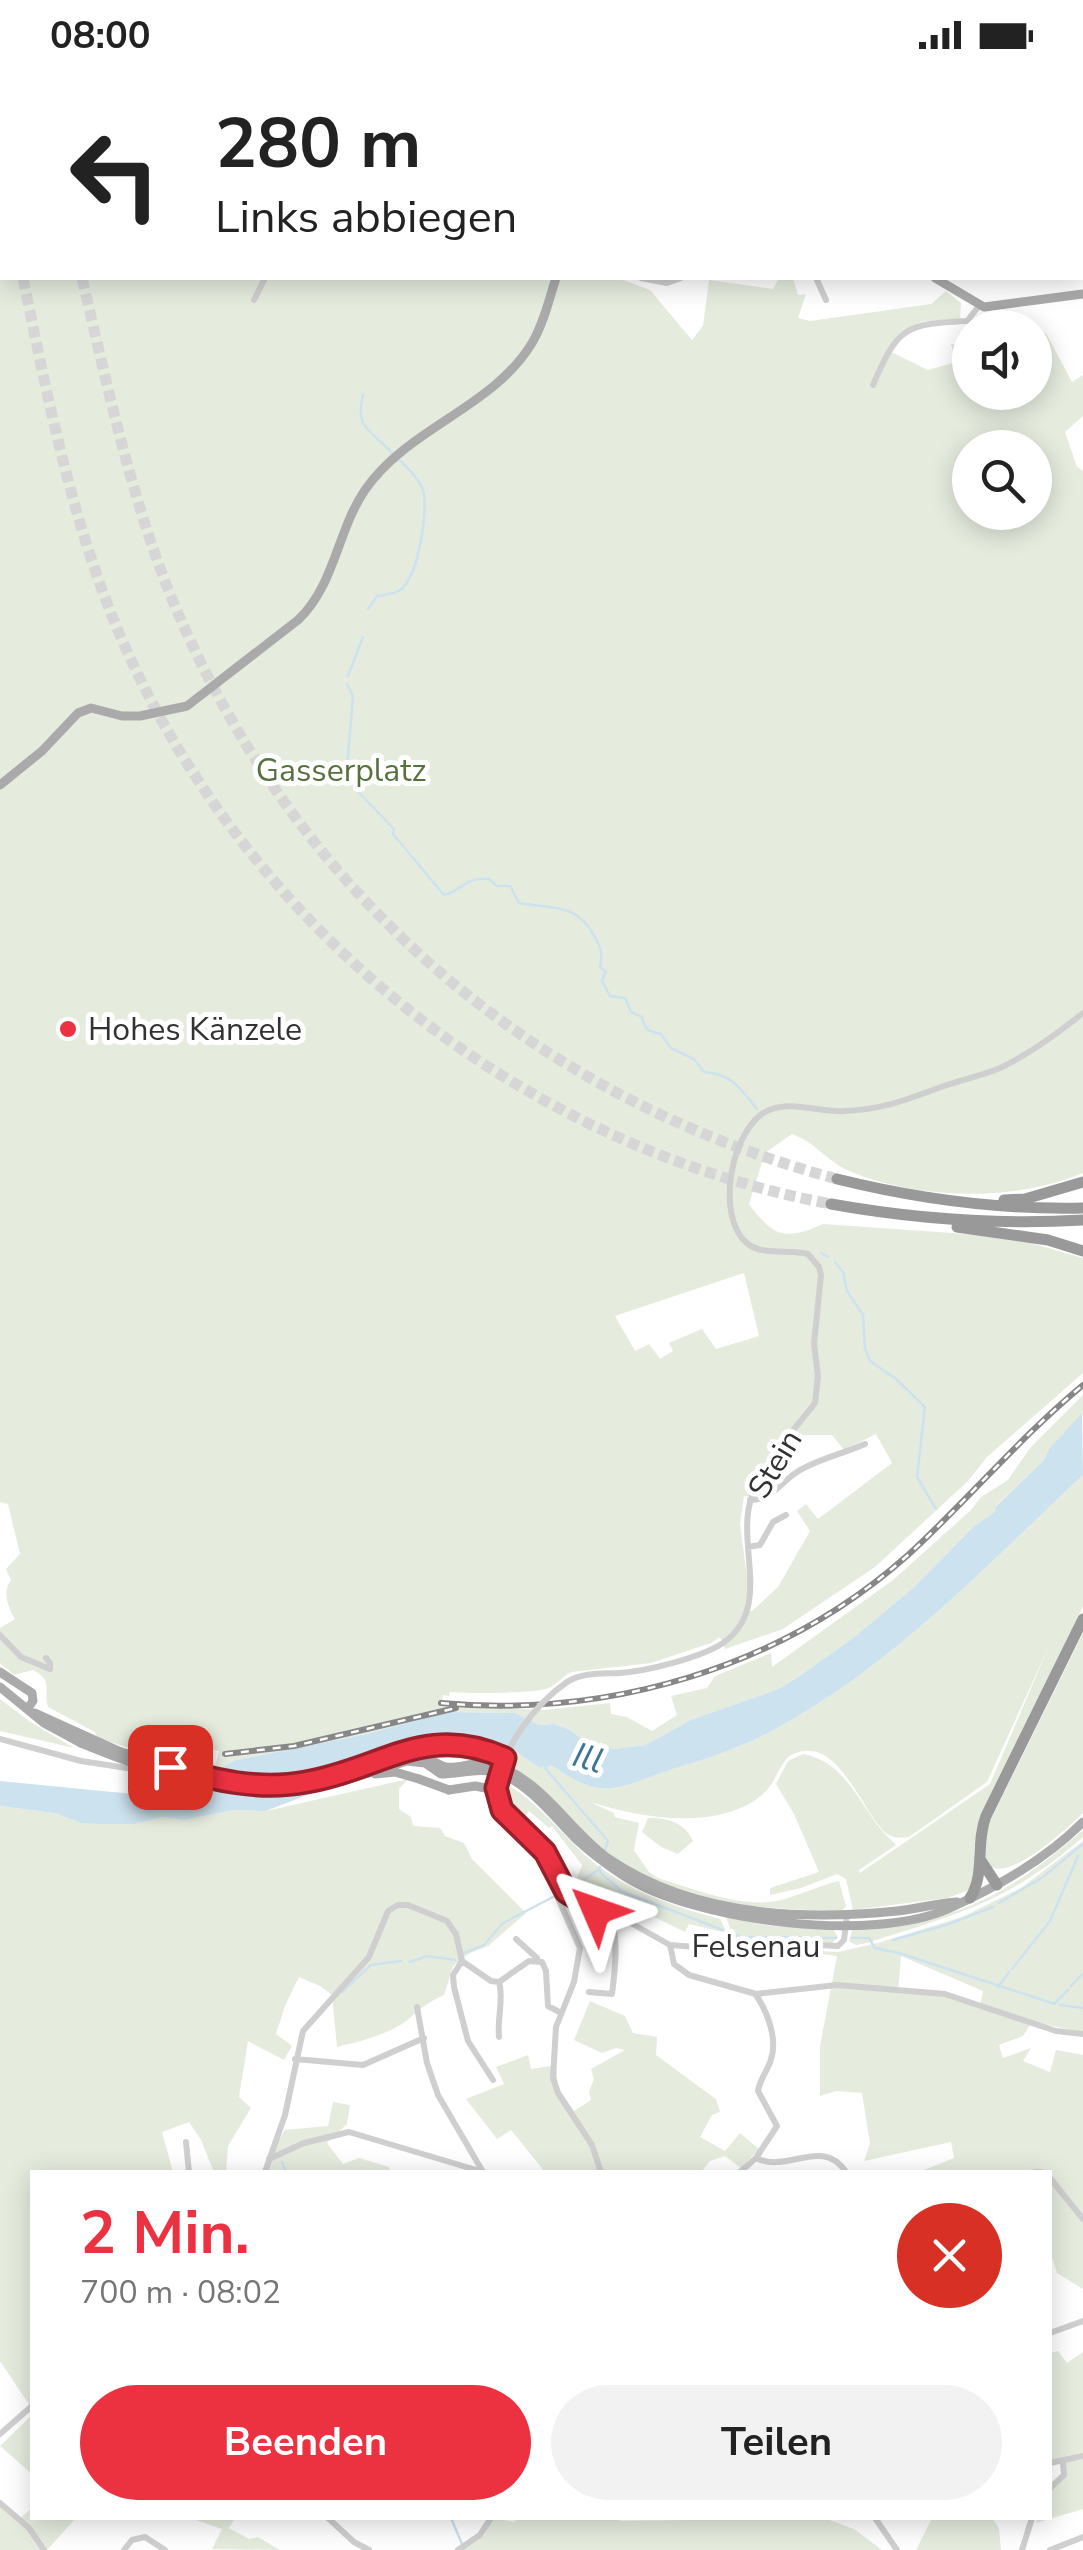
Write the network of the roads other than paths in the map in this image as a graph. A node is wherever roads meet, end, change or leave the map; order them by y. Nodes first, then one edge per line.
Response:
1 (263, 280) edge
2 (555, 280) edge
3 (649, 280) edge
4 (676, 280) edge
5 (817, 280) edge
6 (938, 280) edge
7 (1083, 294) edge
8 (254, 300) dead end
9 (826, 300) dead end
10 (979, 306) junction
11 (873, 385) dead end
12 (0, 786) edge
13 (1083, 1014) edge
14 (837, 1179) tunnel mouth
15 (1083, 1182) edge
16 (832, 1204) tunnel mouth
17 (965, 1204) junction
18 (1080, 1214) edge
19 (920, 1218) junction
20 (1083, 1251) edge
21 (865, 1444) dead end
22 (750, 1500) junction
23 (786, 1515) dead end
24 (748, 1547) junction
25 (1083, 1620) edge
26 (0, 1634) edge
27 (46, 1658) dead end
28 (0, 1672) edge
29 (0, 1686) edge
30 (30, 1710) junction
31 (0, 1739) edge
32 (83, 1740) junction
33 (505, 1758) junction
34 (388, 1759) junction
35 (182, 1764) dead end
36 (442, 1769) junction
37 (367, 1774) junction
38 (434, 1785) dead end
39 (496, 1789) junction
40 (1083, 1822) edge
41 (552, 1863) junction
42 (980, 1863) junction
43 (993, 1886) junction
44 (965, 1900) junction
45 (590, 1906) junction
46 (846, 1919) junction
47 (516, 1939) dead end
48 (670, 1946) junction
49 (538, 1960) junction
50 (462, 1961) junction
51 (499, 1982) junction
52 (589, 1992) dead end
53 (756, 1994) junction
54 (417, 2006) dead end
55 (561, 2013) junction
56 (1083, 2034) edge
57 (499, 2037) dead end
58 (424, 2038) junction
59 (295, 2059) junction
60 (493, 2080) dead end
61 (186, 2142) dead end
62 (756, 2158) junction
63 (268, 2159) junction
64 (188, 2170) edge
65 (265, 2170) edge
66 (476, 2170) edge
67 (482, 2170) edge
68 (601, 2170) edge
69 (742, 2170) edge
70 (844, 2170) edge
71 (1052, 2180) edge
72 (1083, 2219) edge
73 (1083, 2322) edge
74 (1052, 2332) edge
75 (30, 2408) edge
76 (0, 2434) edge
77 (1083, 2456) edge
78 (1063, 2463) junction
79 (1052, 2464) edge
80 (1052, 2486) edge
81 (0, 2503) edge
82 (330, 2520) edge
83 (489, 2520) edge
84 (876, 2520) edge
85 (1031, 2520) edge
86 (1083, 2537) edge
87 (44, 2550) edge
88 (124, 2550) edge
89 (165, 2550) edge
90 (369, 2550) edge
91 (458, 2550) edge
92 (898, 2550) edge
93 (1022, 2550) edge
94 (1050, 2550) edge

1 - 8 street
2 - 12 main road
3 - 4 street
5 - 9 street
6 - 10 main road
7 - 10 main road
10 - 11 street
13 - 22 street, Stein
14 - 17 highway
15 - 17 highway
16 - 19 highway
17 - 18 highway
18 - 19 highway
19 - 20 highway
21 - 22 street
22 - 24 street, Stein
23 - 24 street
24 - 33 street, Stein, bridge
25 - 42 highway
26 - 27 street
28 - 30 main road
29 - 30 main road
30 - 32 main road
31 - 35 street
32 - 34 main road, bridge
32 - 37 main road, bridge
33 - 34 main road
33 - 39 street, bridge
34 - 36 main road
36 - 37 main road
36 - 38 main road
36 - 46 main road
37 - 39 main road, bridge
39 - 41 street, Felsenau
40 - 43 main road
41 - 45 street, Felsenau
41 - 55 street
42 - 43 highway
42 - 44 highway
43 - 44 main road
44 - 46 main road
45 - 48 street, Felsenau
45 - 52 street, Felsenau
46 - 48 street, Felsenau
47 - 49 street
48 - 53 street
49 - 51 street
49 - 55 street
50 - 51 street
50 - 59 street
50 - 60 street
51 - 57 street
53 - 56 street
53 - 62 street
54 - 58 street
55 - 68 street
58 - 59 street
58 - 67 street
59 - 63 street
61 - 64 street
62 - 69 street
62 - 70 street
63 - 65 street
63 - 66 street
71 - 72 street
73 - 74 street
75 - 76 street
77 - 78 street
78 - 79 street
78 - 80 street
81 - 87 street
82 - 90 street
83 - 91 street
84 - 92 street
85 - 93 street
86 - 94 street
88 - 89 street

